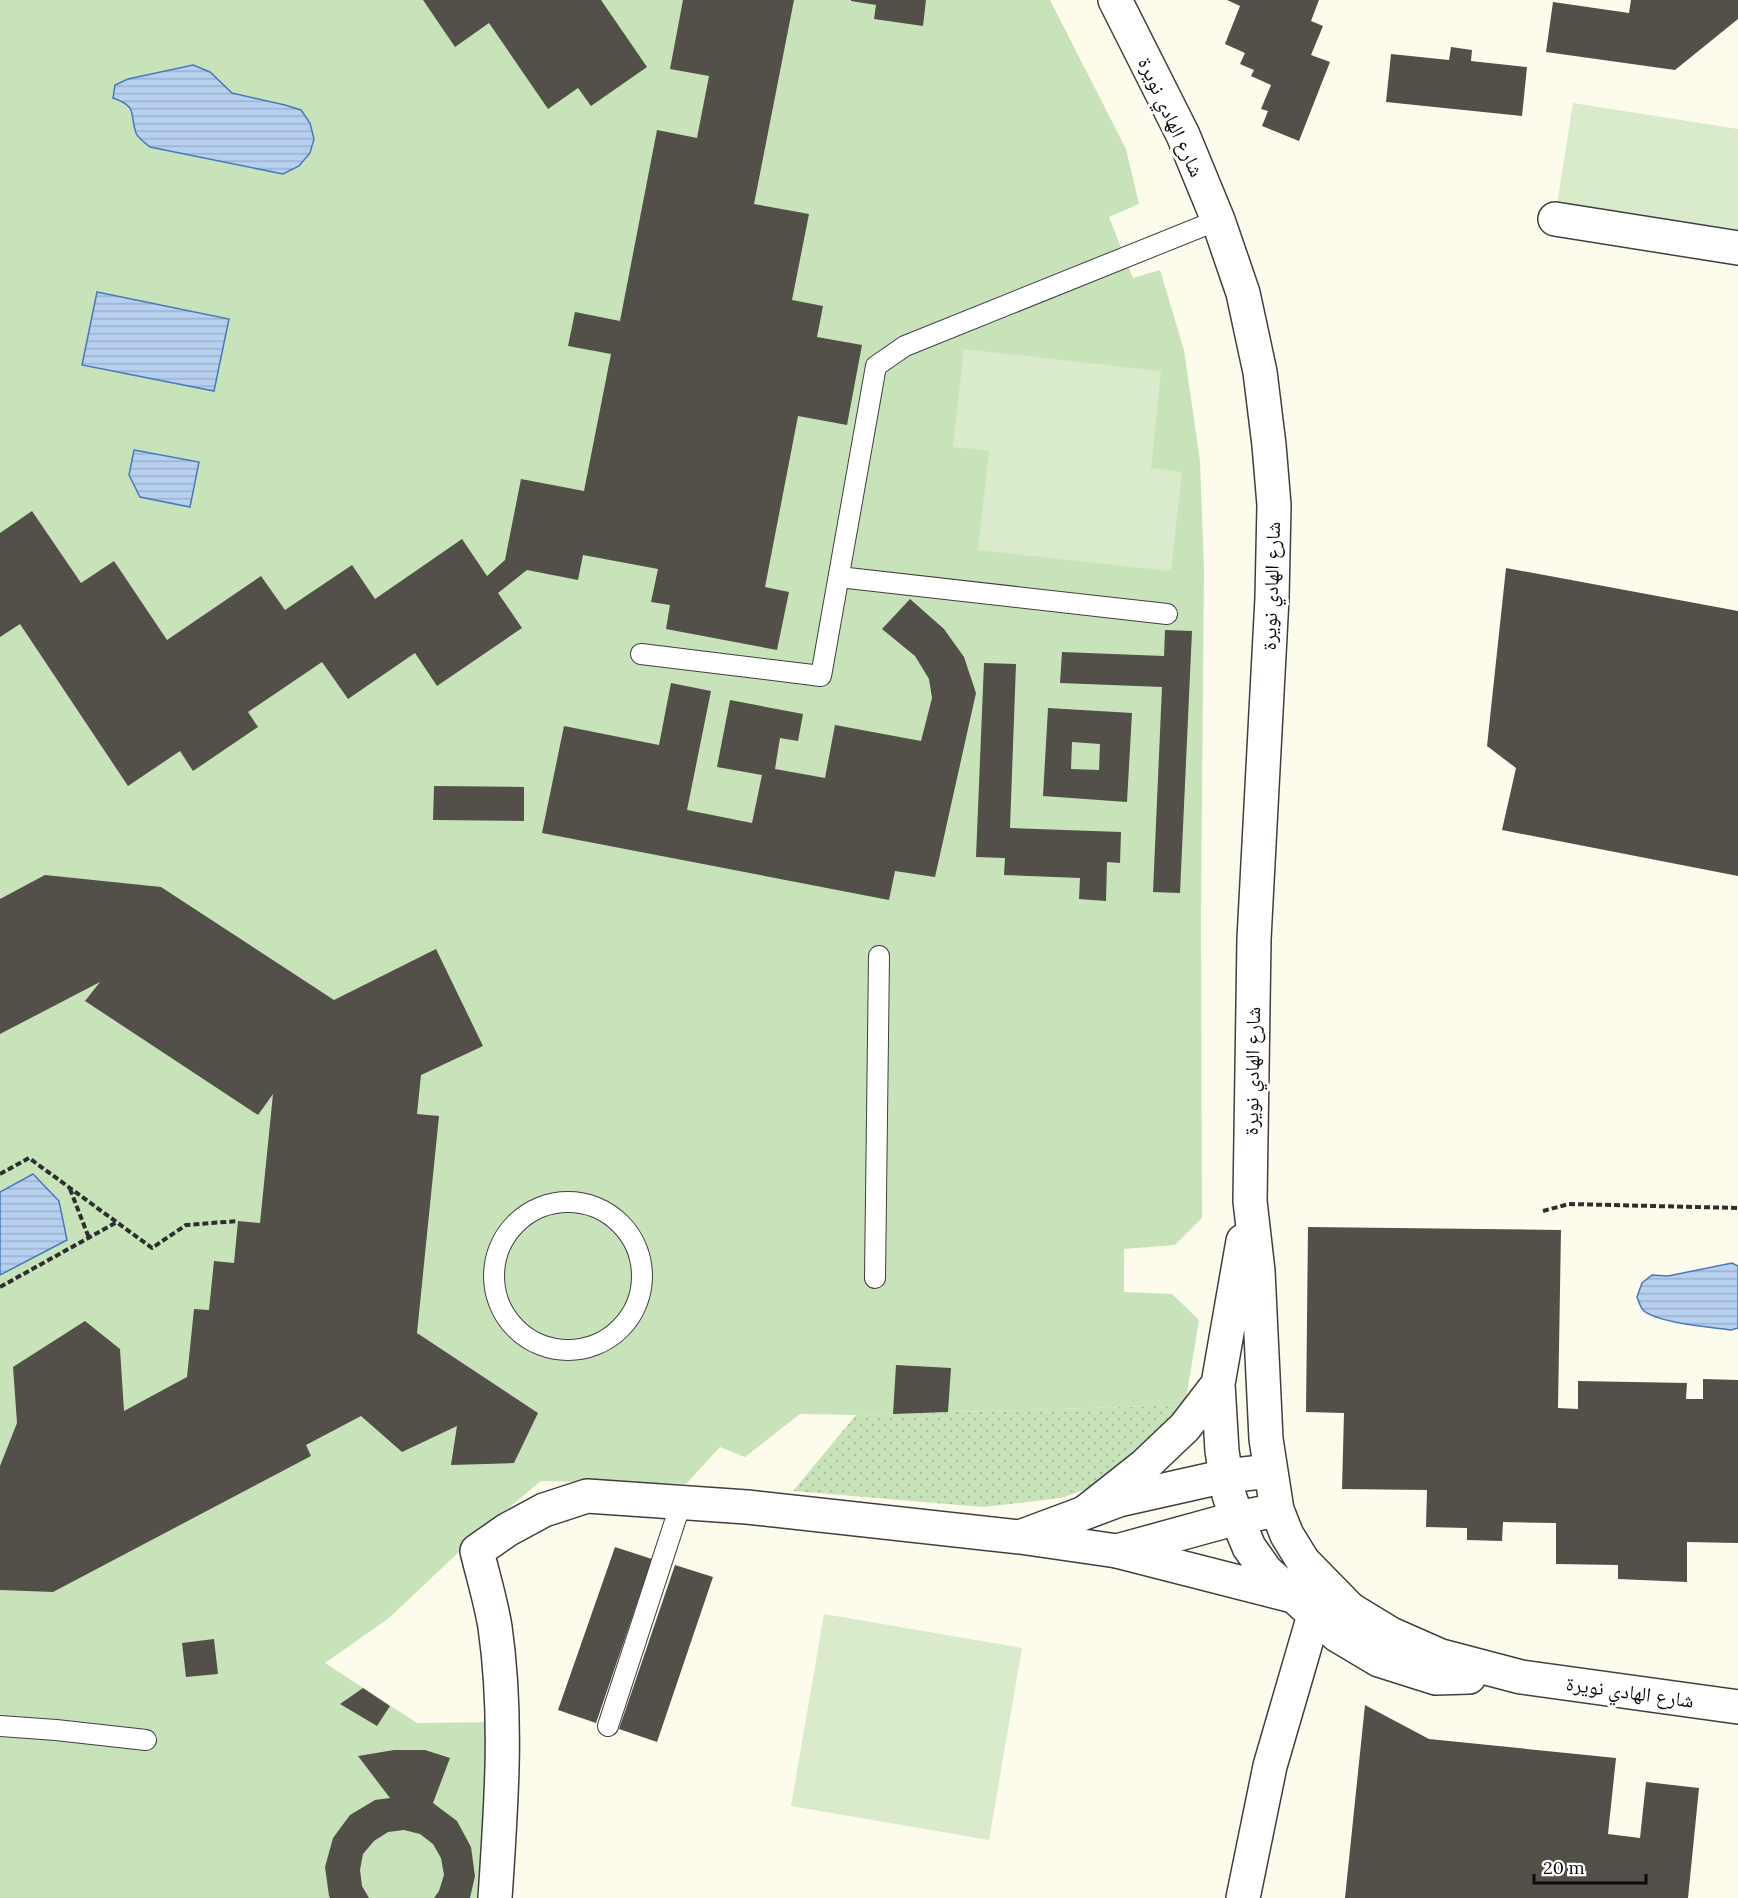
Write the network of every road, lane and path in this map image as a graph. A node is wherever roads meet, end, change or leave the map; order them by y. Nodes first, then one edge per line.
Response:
1 (1115, 0) edge
2 (1555, 219) dead end
3 (1218, 220) junction
4 (1738, 248) edge
5 (839, 577) junction
6 (1167, 614) dead end
7 (641, 654) dead end
8 (879, 956) dead end
9 (0, 1174) edge
10 (70, 1188) junction
11 (1250, 1201) junction
12 (1738, 1208) edge
13 (1544, 1211) dead end
14 (238, 1221) dead end
15 (117, 1222) junction
16 (89, 1238) junction
17 (875, 1278) dead end
18 (0, 1287) edge
19 (541, 1347) joint
20 (1218, 1384) junction
21 (1270, 1471) junction
22 (1226, 1476) junction
23 (681, 1503) junction
24 (1087, 1510) junction
25 (1277, 1510) junction
26 (1237, 1518) junction
27 (1020, 1537) junction
28 (1116, 1551) junction
29 (1303, 1605) junction
30 (1521, 1677) junction
31 (1738, 1707) edge
32 (0, 1726) edge
33 (608, 1726) dead end
34 (146, 1740) dead end
35 (495, 1898) edge
36 (1243, 1898) edge

1 - 3 street, شارع الهادي نويرة
2 - 4 street
3 - 5 lane
3 - 11 street, شارع الهادي نويرة
5 - 6 lane
5 - 7 lane
8 - 17 lane
9 - 10 path
10 - 15 path
10 - 16 path
11 - 20 street, شارع الهادي نويرة
11 - 21 street, شارع الهادي نويرة
12 - 13 path
14 - 15 path
15 - 16 path
16 - 18 path
19 - 19 lane
20 - 22 street, شارع الهادي نويرة
20 - 24 street
21 - 22 street
21 - 25 street, شارع الهادي نويرة
22 - 24 street
22 - 26 street, شارع الهادي نويرة
23 - 27 street
23 - 33 lane
23 - 35 street
24 - 27 street
25 - 26 street
25 - 30 street, شارع الهادي نويرة
26 - 28 street
26 - 29 street, شارع الهادي نويرة
27 - 28 street
28 - 29 street
29 - 30 street, شارع الهادي نويرة
29 - 36 street
30 - 31 street, شارع الهادي نويرة
32 - 34 lane

